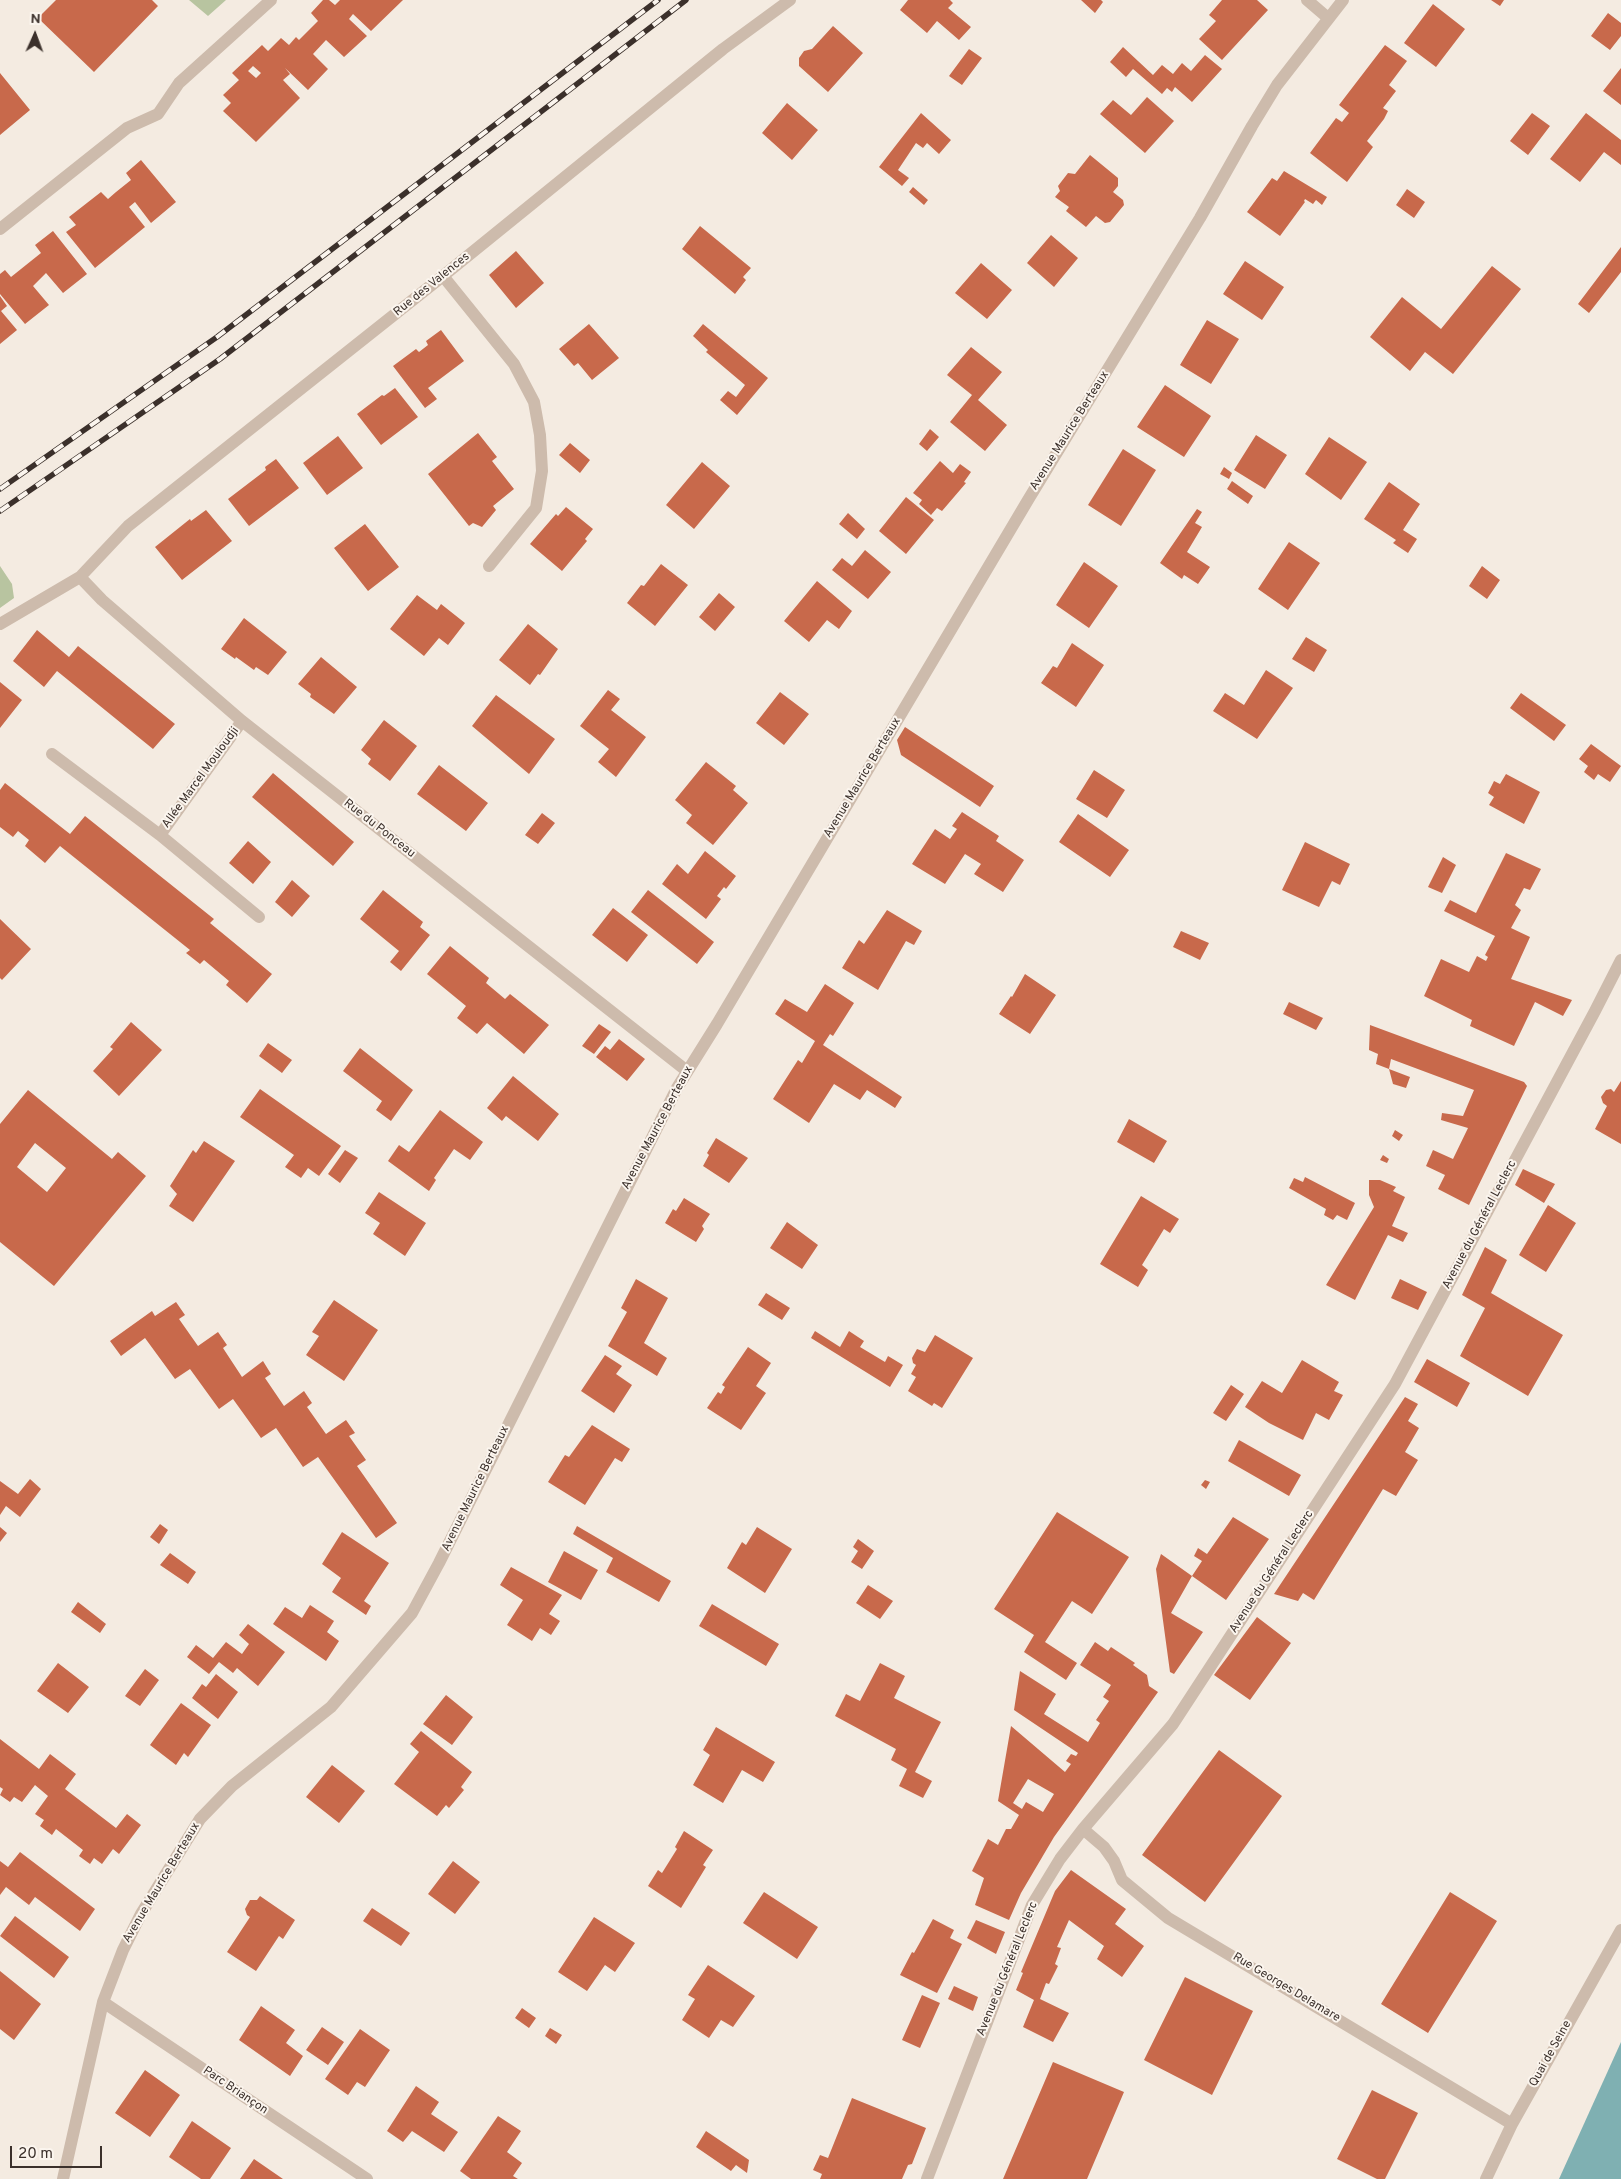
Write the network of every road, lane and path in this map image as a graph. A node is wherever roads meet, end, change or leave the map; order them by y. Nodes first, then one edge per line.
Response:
1 (271, 0) edge
2 (790, 0) edge
3 (1308, 0) edge
4 (1343, 0) edge
5 (1328, 18) junction
6 (0, 229) edge
7 (442, 276) junction
8 (489, 566) dead end
9 (80, 577) junction
10 (0, 624) edge
11 (242, 721) junction
12 (52, 754) dead end
13 (160, 835) junction
14 (259, 917) dead end
15 (1621, 960) edge
16 (687, 1071) junction
17 (1083, 1829) junction
18 (1621, 1930) edge
19 (103, 2002) junction
20 (1512, 2124) junction
21 (63, 2179) edge
22 (367, 2179) edge
23 (927, 2179) edge
24 (1486, 2179) edge

1 - 6 street
2 - 7 street, Rue des Valences
3 - 5 street
4 - 5 street, Avenue Maurice Berteaux
5 - 16 street, Avenue Maurice Berteaux
7 - 8 street
7 - 9 street, Rue des Valences
9 - 10 street, Rue des Valences
9 - 11 street, Rue du Ponceau
11 - 13 street, Allée Marcel Mouloudji
11 - 16 street, Rue du Ponceau
12 - 13 street, Allée Marcel Mouloudji
13 - 14 street, Allée Marcel Mouloudji
15 - 17 street, Avenue du Général Leclerc
16 - 19 street, Avenue Maurice Berteaux
17 - 20 street, Rue Georges Delamare
17 - 23 street, Avenue du Général Leclerc
18 - 20 street, Quai de Seine
19 - 21 street, Avenue Maurice Berteaux
19 - 22 street, Parc Briançon
20 - 24 street, Quai de Seine

